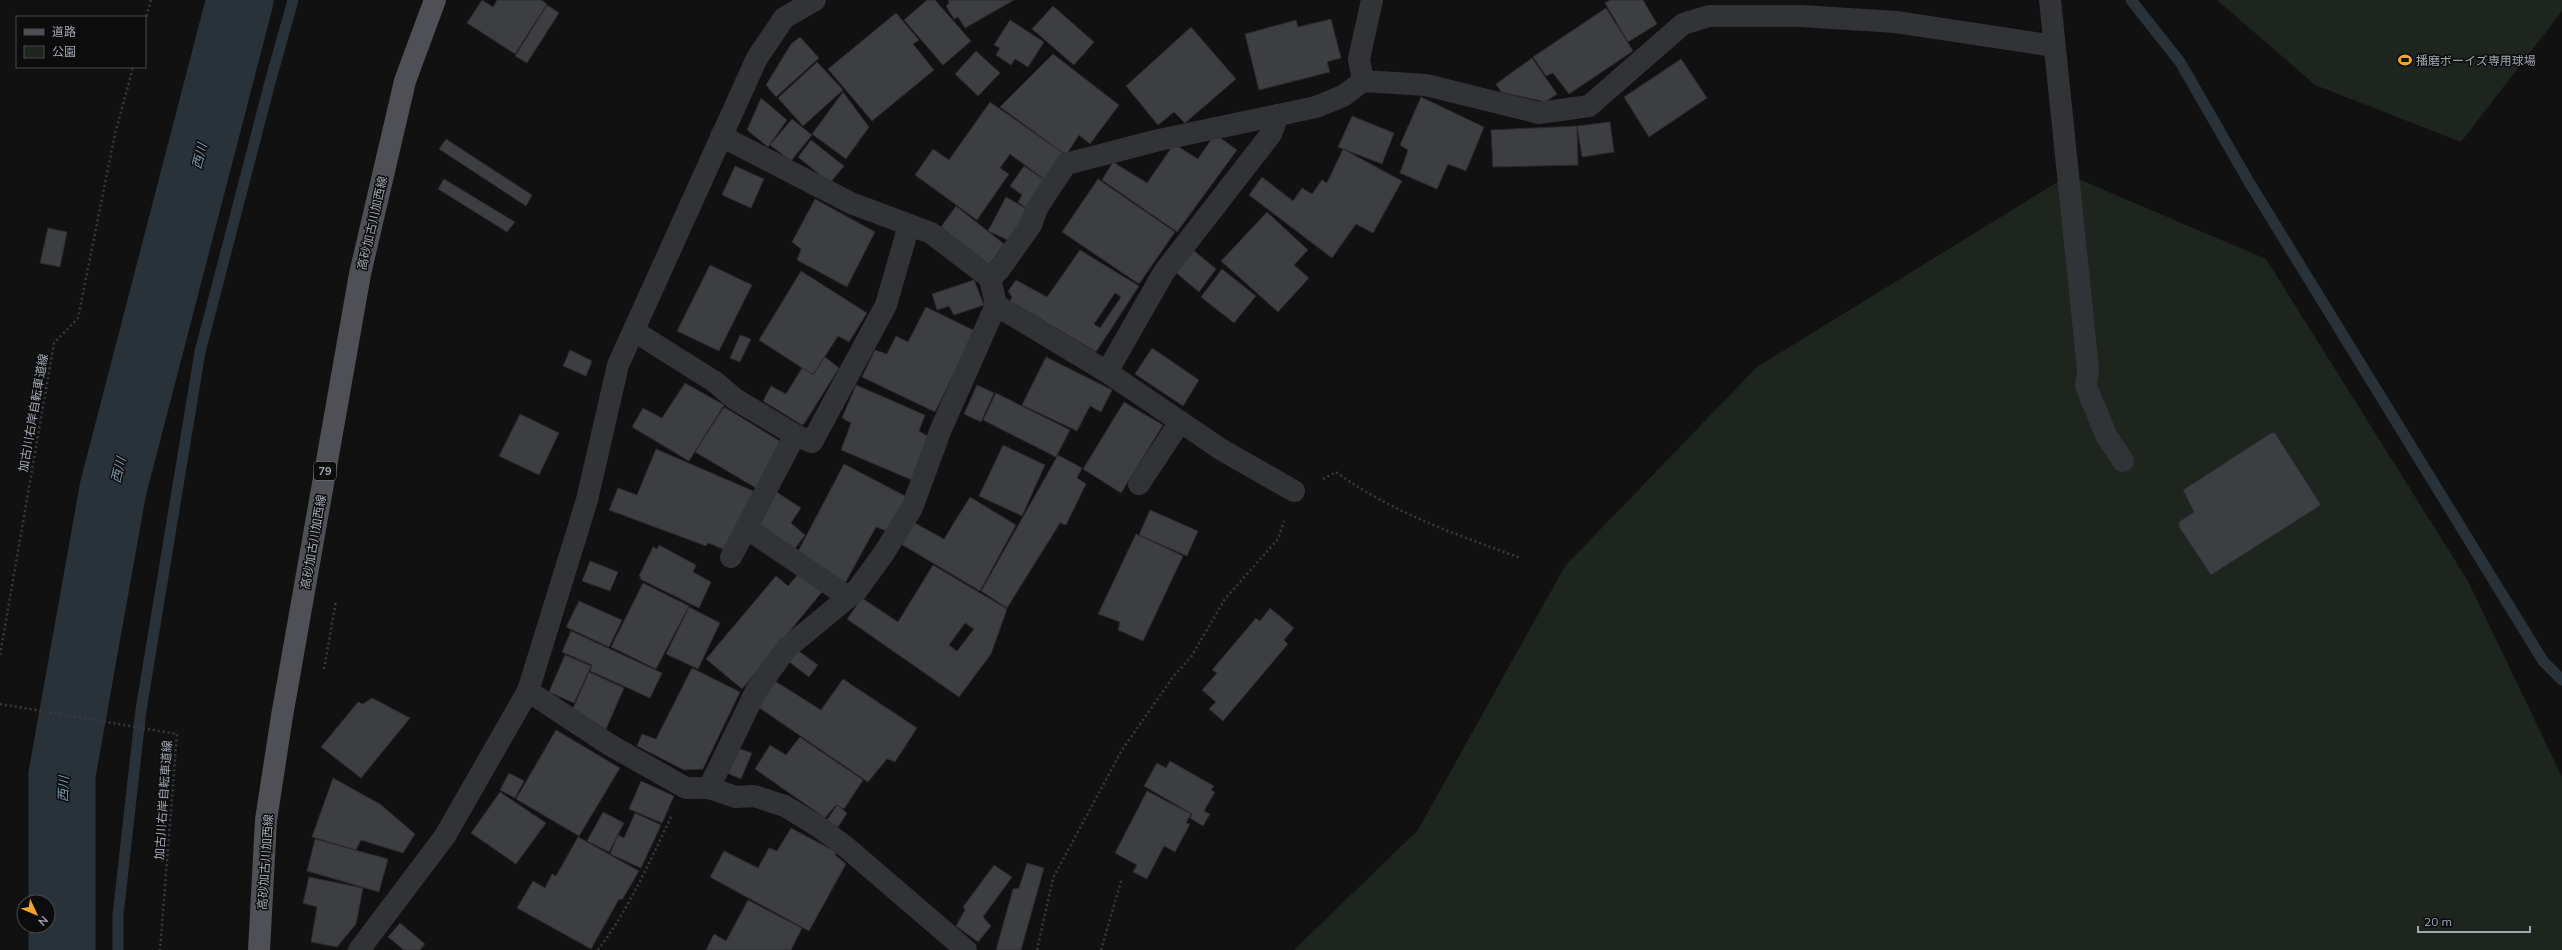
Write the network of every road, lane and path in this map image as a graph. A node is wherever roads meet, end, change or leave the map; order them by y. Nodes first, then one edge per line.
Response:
1 (150, 0) edge
2 (435, 0) edge
3 (815, 0) edge
4 (1372, 0) edge
5 (2050, 0) edge
6 (146, 17) edge
7 (2054, 46) junction
8 (133, 68) edge
9 (1364, 81) junction
10 (1278, 115) junction
11 (721, 136) junction
12 (909, 225) junction
13 (990, 278) junction
14 (996, 305) junction
15 (634, 331) junction
16 (1107, 372) junction
17 (1180, 422) junction
18 (795, 435) junction
19 (2123, 461) dead end
20 (1139, 484) dead end
21 (1294, 491) junction
22 (746, 528) junction
23 (731, 557) dead end
24 (1520, 558) dead end
25 (848, 598) junction
26 (0, 655) edge
27 (528, 690) junction
28 (0, 704) edge
29 (686, 788) junction
30 (709, 788) junction
31 (1122, 878) dead end
32 (160, 950) edge
33 (259, 950) edge
34 (359, 950) edge
35 (598, 950) edge
36 (966, 950) edge
37 (1038, 950) edge
38 (1101, 950) edge

1 - 6 path
2 - 33 main road, 高砂加古川加西線 / 79
3 - 11 street
4 - 9 street
5 - 7 street
7 - 9 street
7 - 19 street
8 - 26 path, 加古川右岸自転車道線
9 - 10 street
10 - 13 street
10 - 16 street
11 - 12 street
11 - 15 street
12 - 13 street
12 - 18 street
13 - 14 street
14 - 16 street
14 - 25 street
15 - 18 street
15 - 27 street
16 - 17 street
17 - 20 street
17 - 21 street
18 - 22 street
21 - 24 path
21 - 37 path
22 - 23 street
22 - 25 street
25 - 30 street
27 - 29 street
27 - 34 street
28 - 32 path, 加古川右岸自転車道線
29 - 30 street
29 - 35 path
30 - 36 street
31 - 38 path

